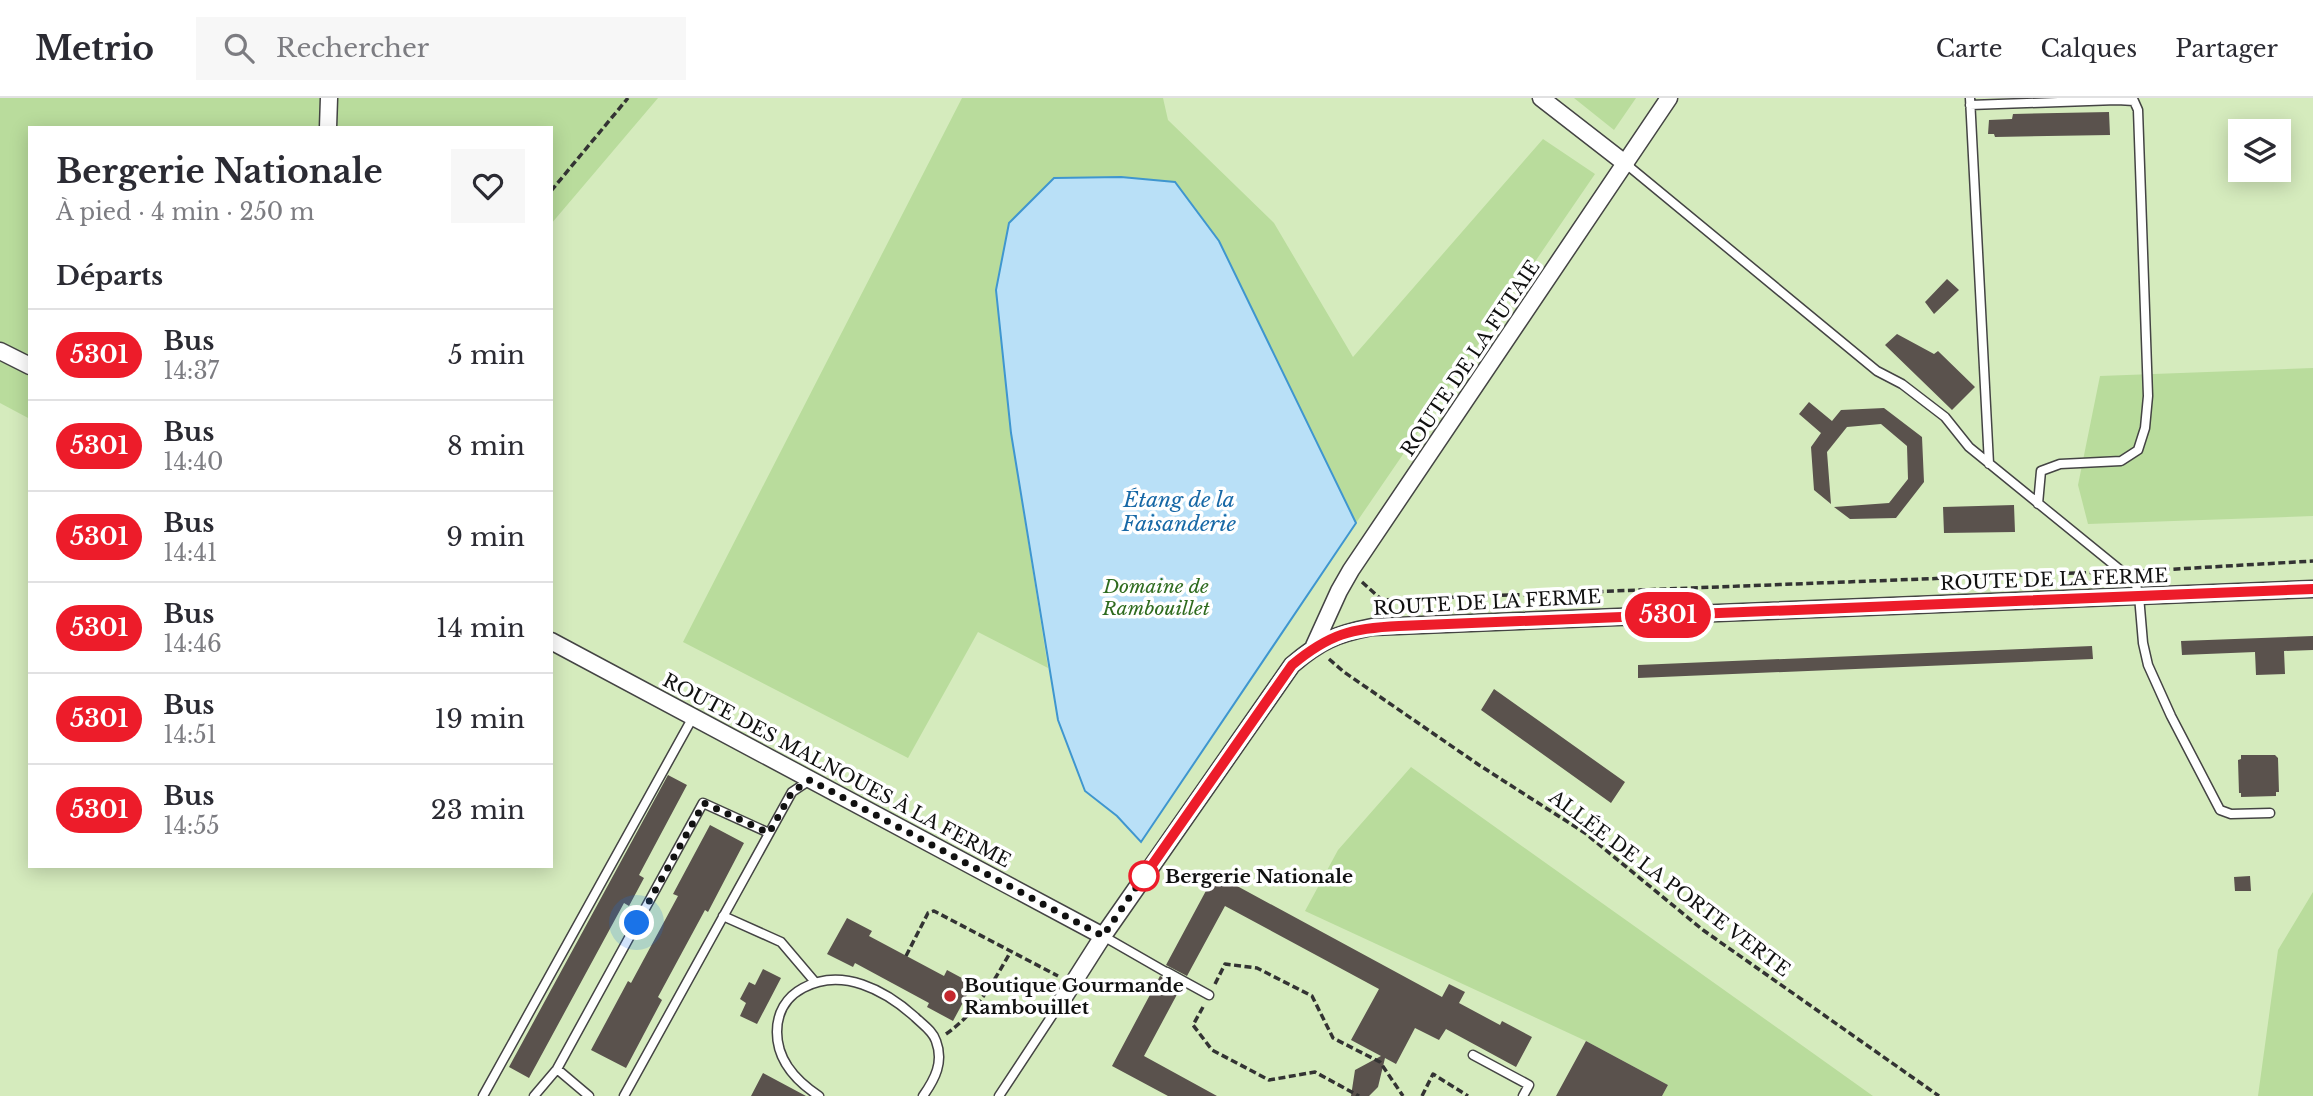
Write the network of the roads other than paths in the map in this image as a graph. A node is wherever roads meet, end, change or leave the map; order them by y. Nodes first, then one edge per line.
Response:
1 (329, 98) edge
2 (1541, 98) edge
3 (1669, 98) edge
4 (1970, 101) edge
5 (328, 126) edge
6 (1626, 164) junction
7 (0, 351) edge
8 (28, 365) edge
9 (1989, 464) junction
10 (2038, 503) junction
11 (2313, 589) edge
12 (2139, 596) junction
13 (553, 642) edge
14 (1314, 646) junction
15 (693, 717) junction
16 (810, 780) junction
17 (2270, 813) dead end
18 (769, 833) junction
19 (723, 916) junction
20 (1103, 936) junction
21 (814, 982) junction
22 (1209, 995) road end
23 (1061, 1002) joint
24 (1473, 1055) dead end
25 (557, 1069) junction
26 (482, 1096) edge
27 (534, 1096) edge
28 (589, 1096) edge
29 (624, 1096) edge
30 (819, 1096) edge
31 (923, 1096) edge
32 (999, 1096) edge
33 (1523, 1096) edge

1 - 5 street
2 - 6 street
3 - 6 street, ROUTE DE LA FUTAIE
4 - 9 lane
4 - 10 lane
6 - 9 lane
6 - 14 street, ROUTE DE LA FUTAIE
7 - 8 street
9 - 10 lane
10 - 12 lane
11 - 12 street, ROUTE DE LA FERME
12 - 14 street, ROUTE DE LA FERME
12 - 17 lane
13 - 15 street, ROUTE DES MALNOUES À LA FERME
14 - 20 street, ROUTE DE LA FERME
15 - 16 street, ROUTE DES MALNOUES À LA FERME
15 - 26 lane
16 - 18 lane
16 - 20 street, ROUTE DES MALNOUES À LA FERME
18 - 19 lane
18 - 25 lane
19 - 21 lane
19 - 29 lane
20 - 22 lane
20 - 23 street, ROUTE DE LA FERME
21 - 30 lane
21 - 31 lane
23 - 32 lane
24 - 33 lane
25 - 27 lane
25 - 28 lane

